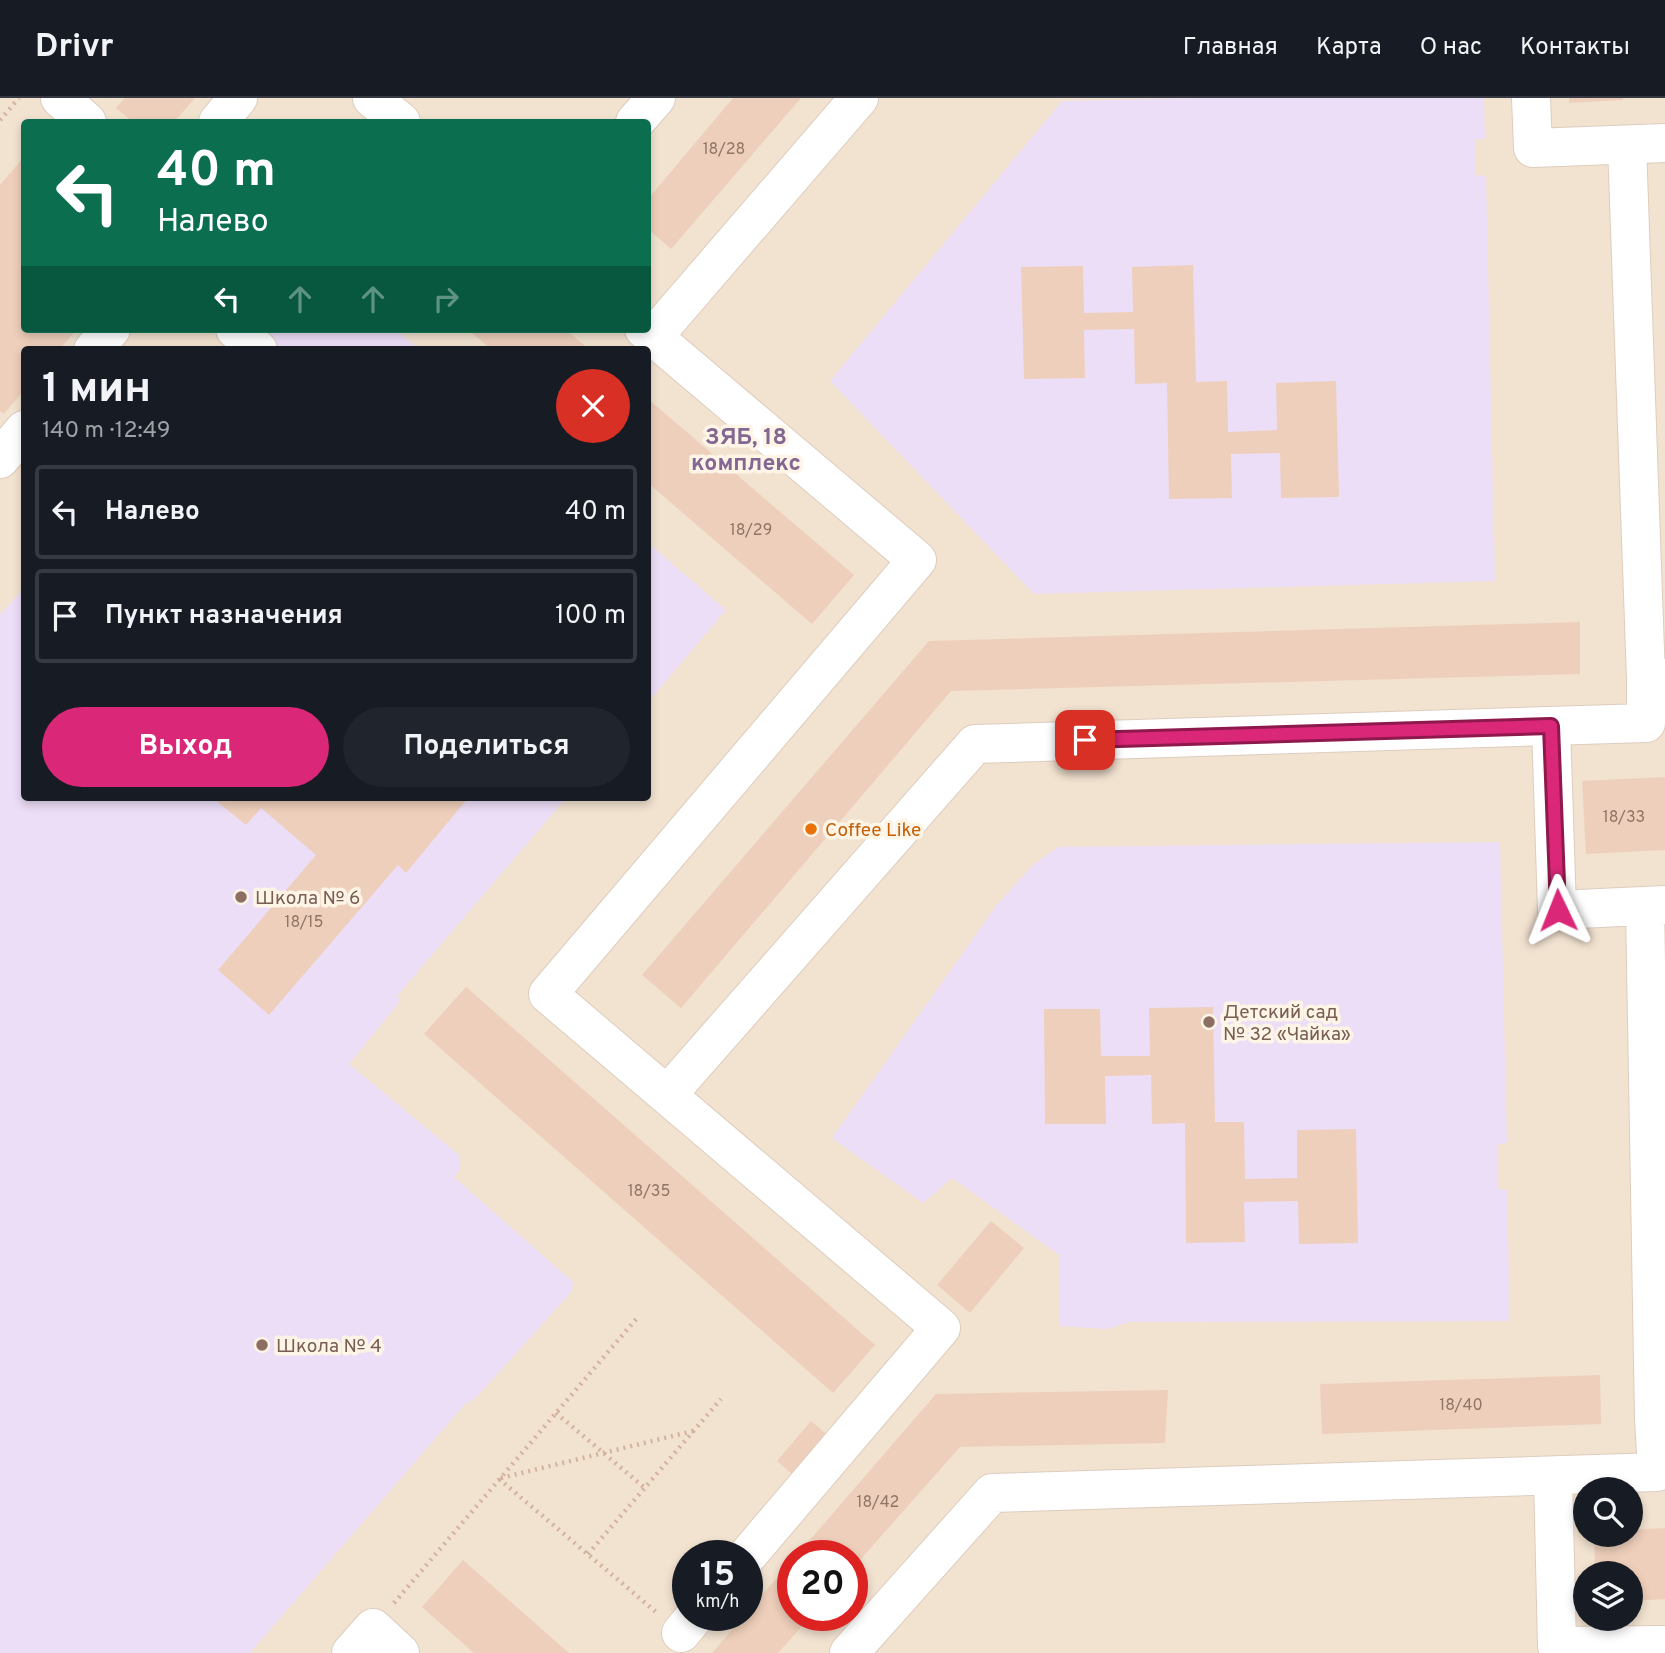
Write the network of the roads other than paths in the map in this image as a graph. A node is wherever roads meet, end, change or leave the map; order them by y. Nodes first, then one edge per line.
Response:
1 (60, 98) edge
2 (238, 98) edge
3 (372, 98) edge
4 (656, 98) edge
5 (859, 98) edge
6 (1531, 98) edge
7 (84, 119) edge
8 (220, 119) edge
9 (397, 119) edge
10 (638, 119) edge
11 (1665, 143) edge
12 (1627, 145) junction
13 (651, 331) edge
14 (239, 333) edge
15 (649, 333) edge
16 (254, 346) edge
17 (21, 434) edge
18 (0, 459) edge
19 (1656, 678) edge
20 (1551, 726) junction
21 (1655, 905) edge
22 (667, 1095) junction
23 (1659, 1418) edge
24 (1553, 1476) junction
25 (761, 1540) edge
26 (362, 1640) edge
27 (1665, 1645) edge
28 (400, 1653) edge
29 (849, 1653) edge

1 - 7 lane
2 - 8 lane
3 - 9 lane
4 - 10 lane
5 - 13 lane
6 - 12 lane
11 - 12 lane
12 - 19 lane
14 - 16 lane
15 - 22 lane
17 - 18 lane
19 - 20 lane
20 - 21 lane
20 - 22 lane
21 - 23 lane
22 - 25 lane
23 - 24 lane
24 - 27 lane
24 - 29 lane
26 - 28 lane

